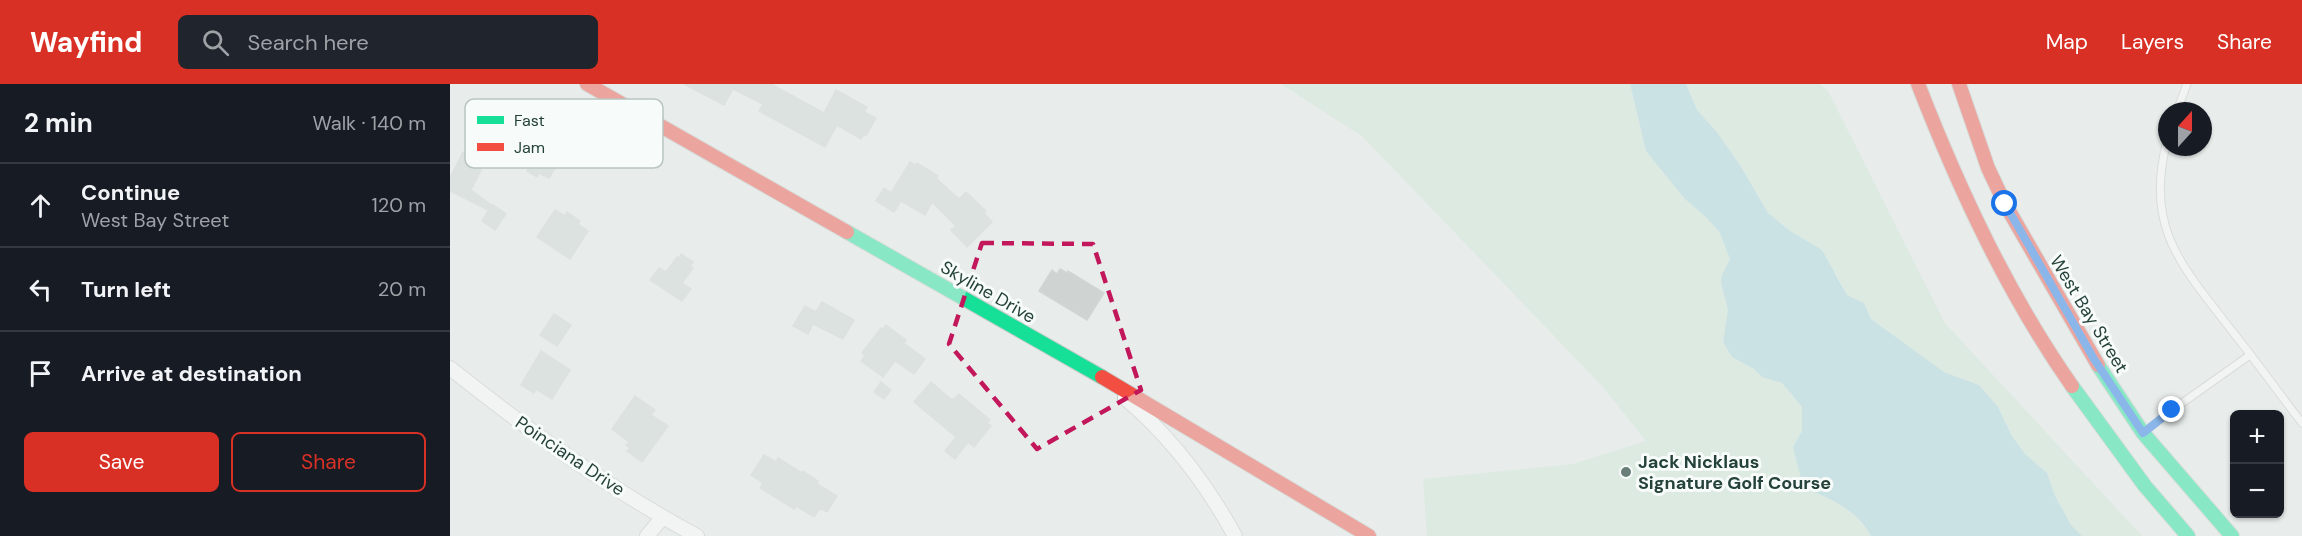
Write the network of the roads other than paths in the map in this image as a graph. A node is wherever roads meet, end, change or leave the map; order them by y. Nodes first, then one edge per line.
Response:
1 (587, 84) edge
2 (1918, 84) edge
3 (1959, 84) edge
4 (2187, 84) edge
5 (613, 99) edge
6 (2180, 102) edge
7 (663, 127) edge
8 (2164, 156) edge
9 (2250, 355) junction
10 (450, 368) edge
11 (1100, 376) junction
12 (2302, 423) edge
13 (2143, 433) junction
14 (663, 517) junction
15 (647, 536) edge
16 (697, 536) edge
17 (1235, 536) edge
18 (1369, 536) edge
19 (2188, 536) edge
20 (2232, 536) edge

1 - 5 main road, Skyline Drive
2 - 19 main road
3 - 13 main road, West Bay Street
4 - 6 lane
7 - 11 main road, Skyline Drive
8 - 9 lane
9 - 12 lane
9 - 13 lane
10 - 14 street, Poinciana Drive
11 - 17 street
11 - 18 main road, Skyline Drive
13 - 20 main road, West Bay Street
14 - 15 street
14 - 16 street, Poinciana Drive

